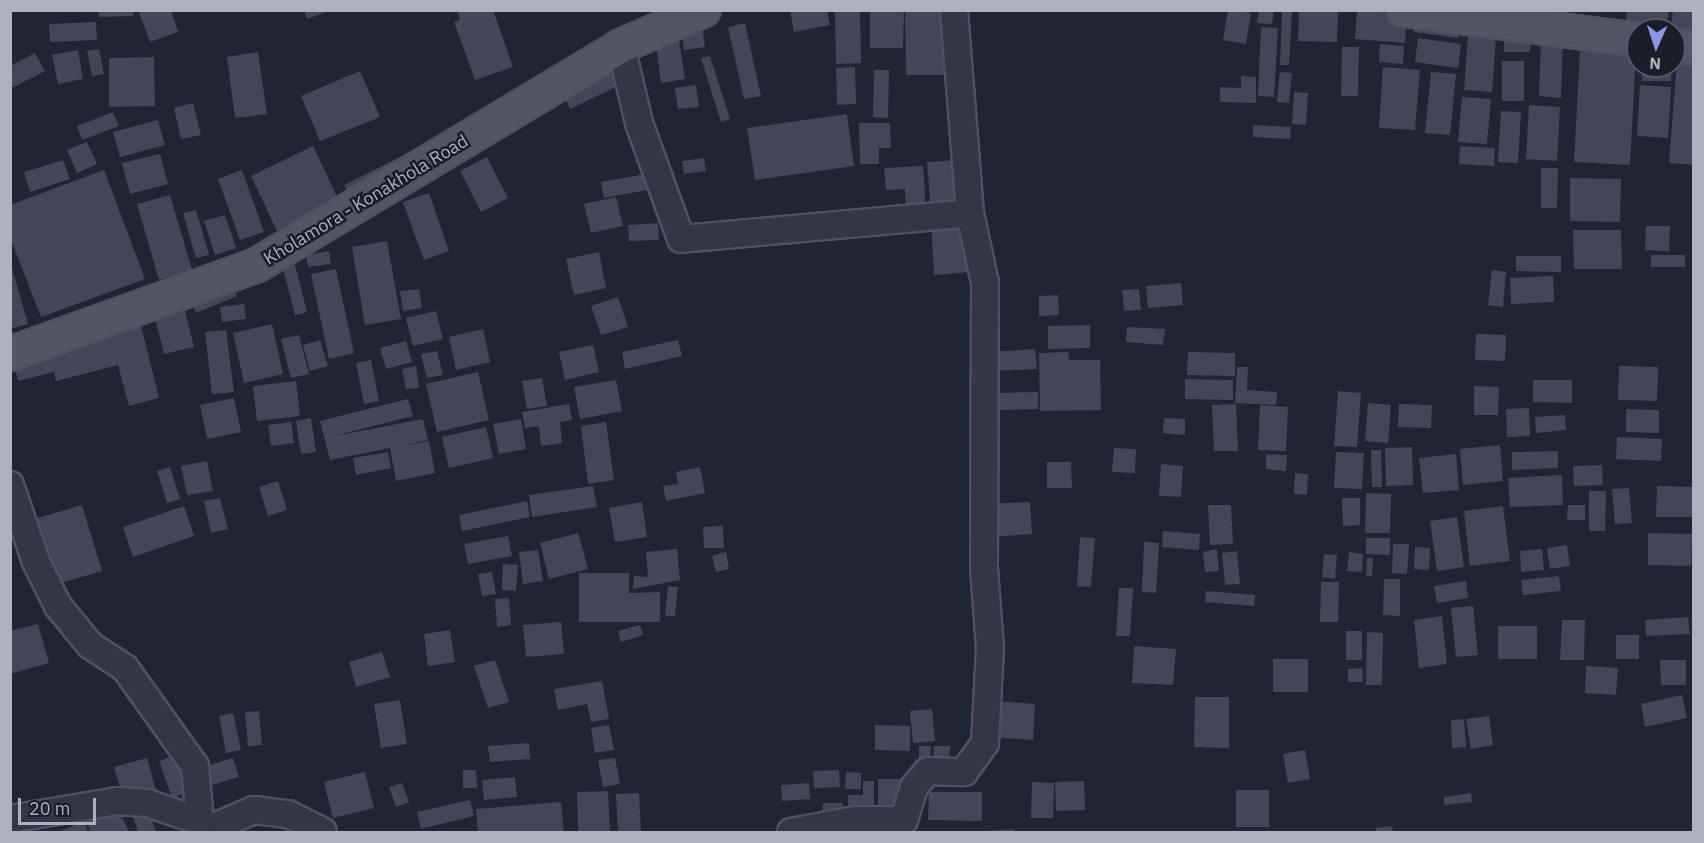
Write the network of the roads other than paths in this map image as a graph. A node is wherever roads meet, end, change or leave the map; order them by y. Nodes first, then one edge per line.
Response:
1 (704, 10) edge
2 (954, 10) edge
3 (1404, 10) edge
4 (1626, 38) edge
5 (621, 46) junction
6 (970, 213) junction
7 (10, 354) edge
8 (10, 485) edge
9 (10, 819) edge
10 (204, 828) edge
11 (323, 832) edge
12 (792, 832) edge

1 - 5 main road, Kholamora - Konakhola Road
2 - 6 street
3 - 4 main road
5 - 6 street
5 - 7 main road, Kholamora - Konakhola Road
6 - 12 street
8 - 10 street
9 - 10 street
10 - 11 street

